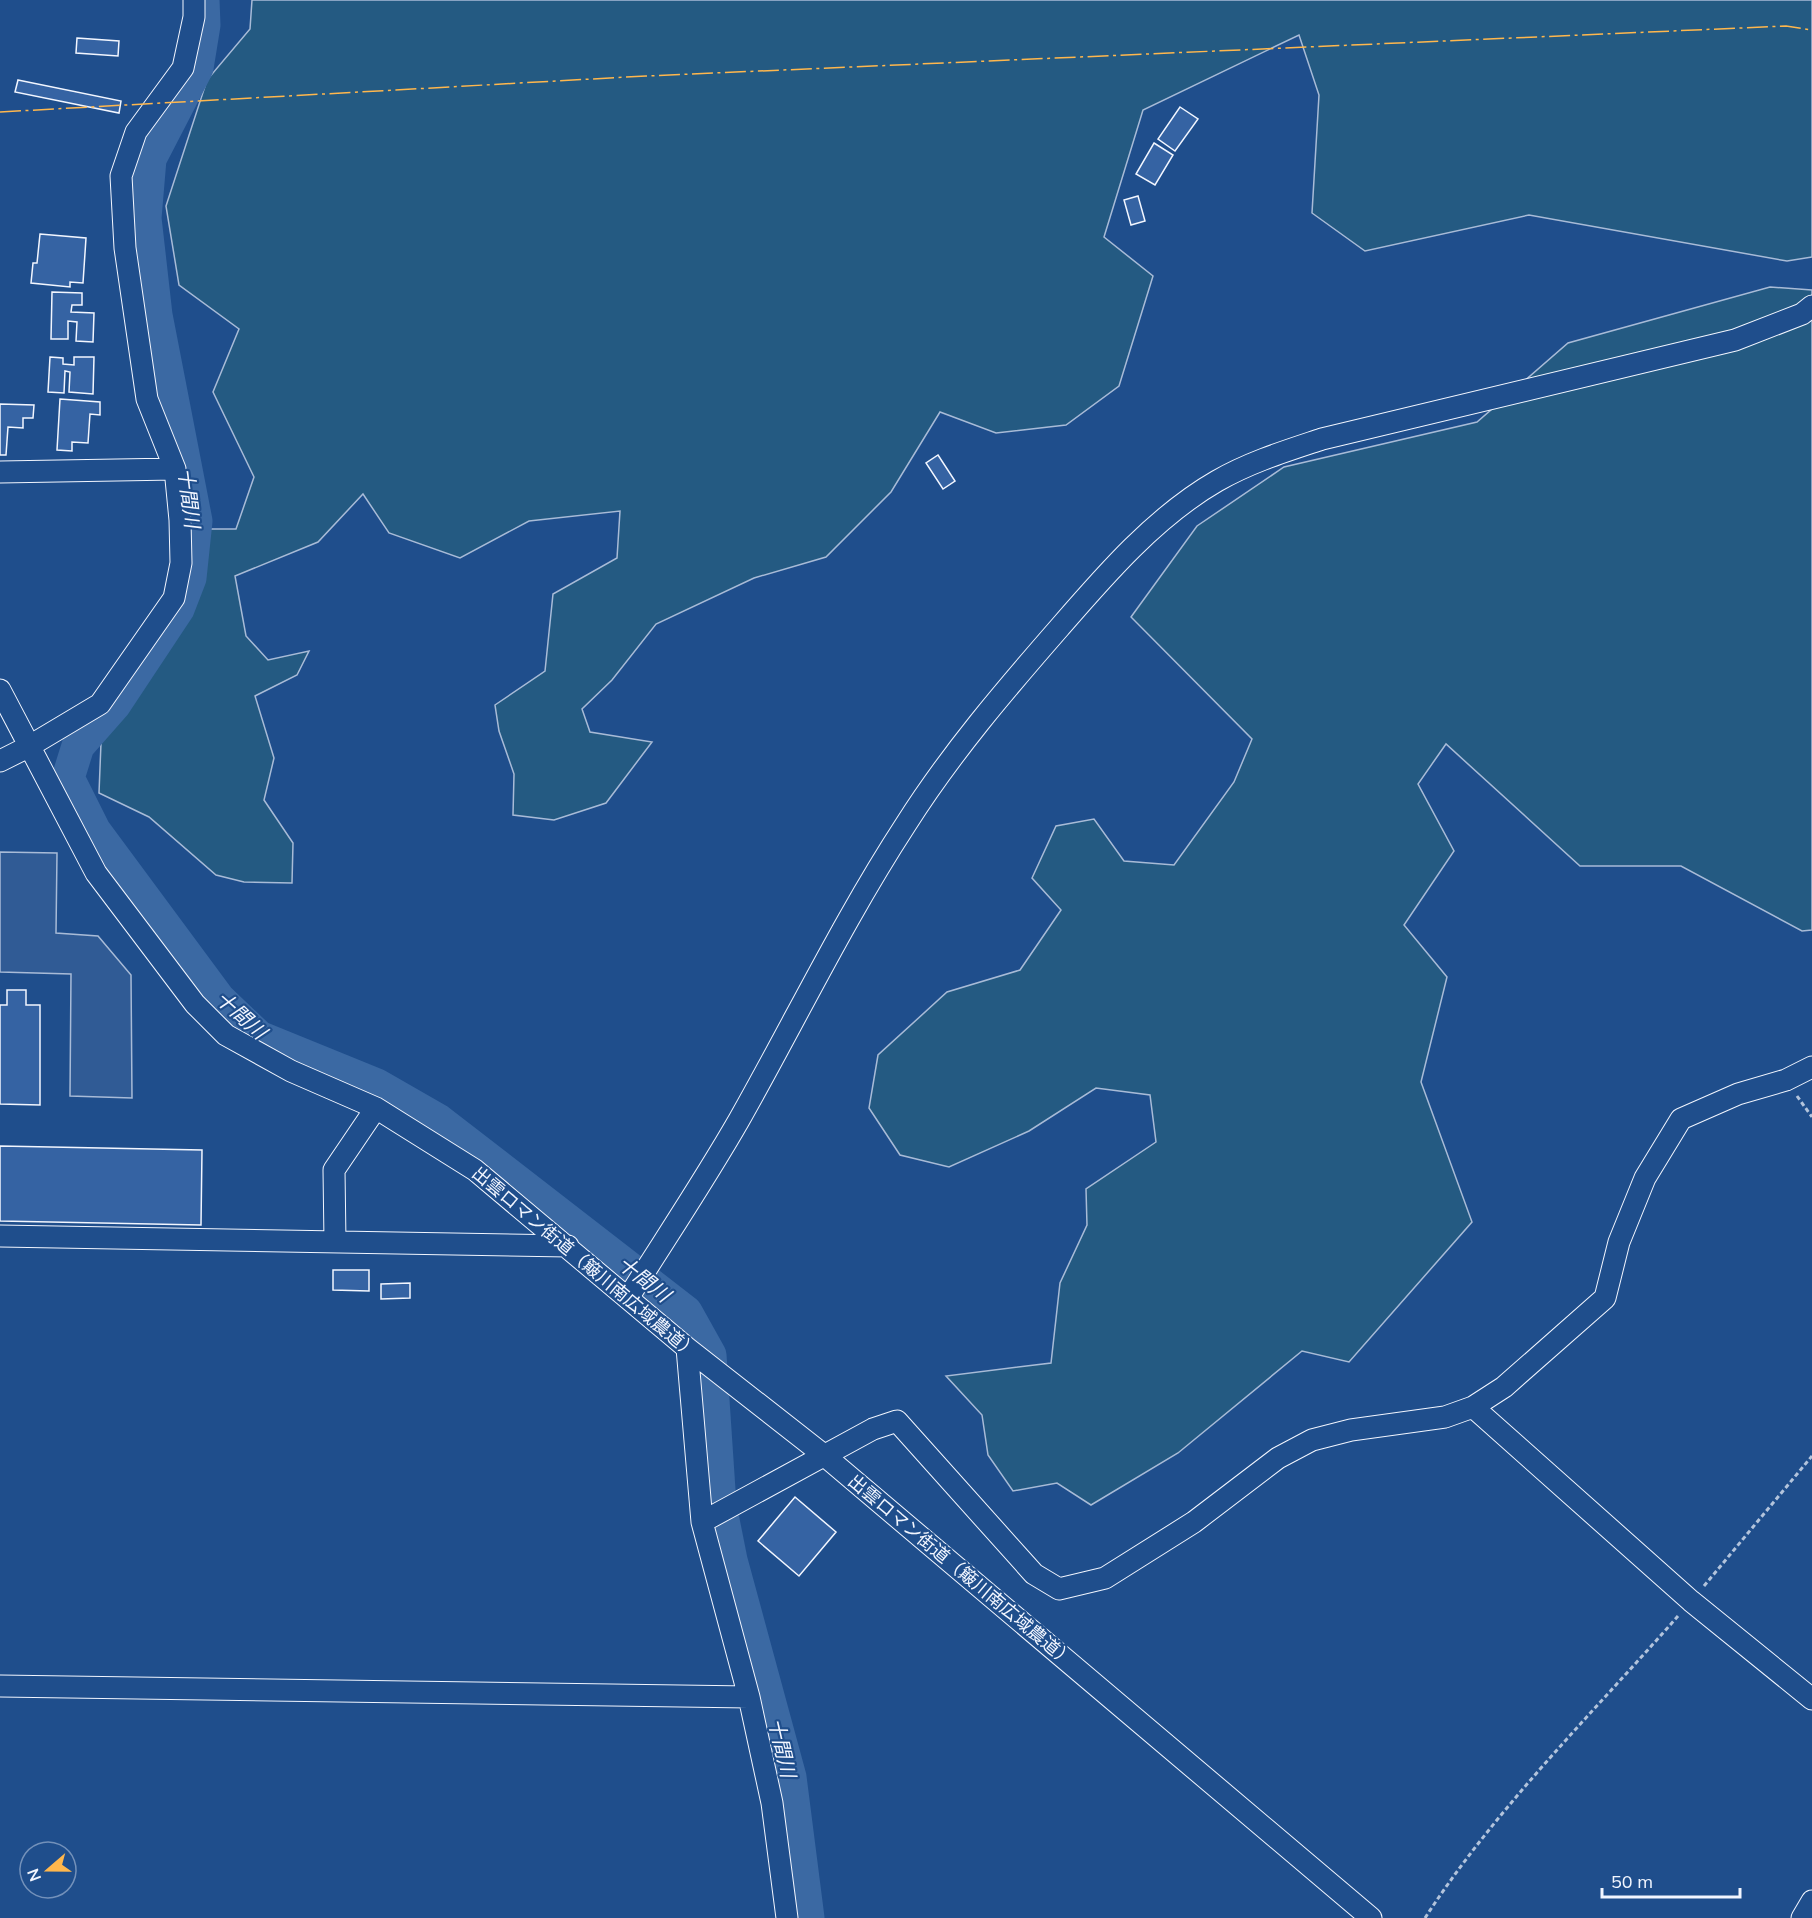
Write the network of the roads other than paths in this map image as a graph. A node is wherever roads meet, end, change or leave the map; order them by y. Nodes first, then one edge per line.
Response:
1 (194, 0) edge
2 (1809, 313) edge
3 (175, 469) junction
4 (0, 472) edge
5 (0, 690) edge
6 (28, 747) junction
7 (0, 761) edge
8 (1812, 1067) edge
9 (376, 1108) junction
10 (0, 1236) edge
11 (335, 1242) junction
12 (568, 1246) junction
13 (628, 1298) junction
14 (687, 1348) junction
15 (1473, 1407) junction
16 (825, 1456) junction
17 (702, 1522) junction
18 (0, 1686) edge
19 (749, 1697) junction
20 (1812, 1699) edge
21 (1812, 1901) edge
22 (787, 1918) edge
23 (1371, 1918) edge
24 (1802, 1918) edge

1 - 3 street
2 - 13 street
3 - 4 street
3 - 6 street
5 - 6 street, 出雲ロマン街道（簸川南広域農道）
6 - 7 street
6 - 9 street, 出雲ロマン街道（簸川南広域農道）
8 - 15 street
9 - 11 street
9 - 12 street, 出雲ロマン街道（簸川南広域農道）
10 - 11 street
11 - 12 street
12 - 13 street, 出雲ロマン街道（簸川南広域農道）
13 - 14 street, 出雲ロマン街道（簸川南広域農道）
14 - 16 street, 出雲ロマン街道（簸川南広域農道）
14 - 17 street
15 - 16 street
15 - 20 street
16 - 17 street
16 - 23 street, 出雲ロマン街道（簸川南広域農道）
17 - 19 street
18 - 19 street
19 - 22 street
21 - 24 street

